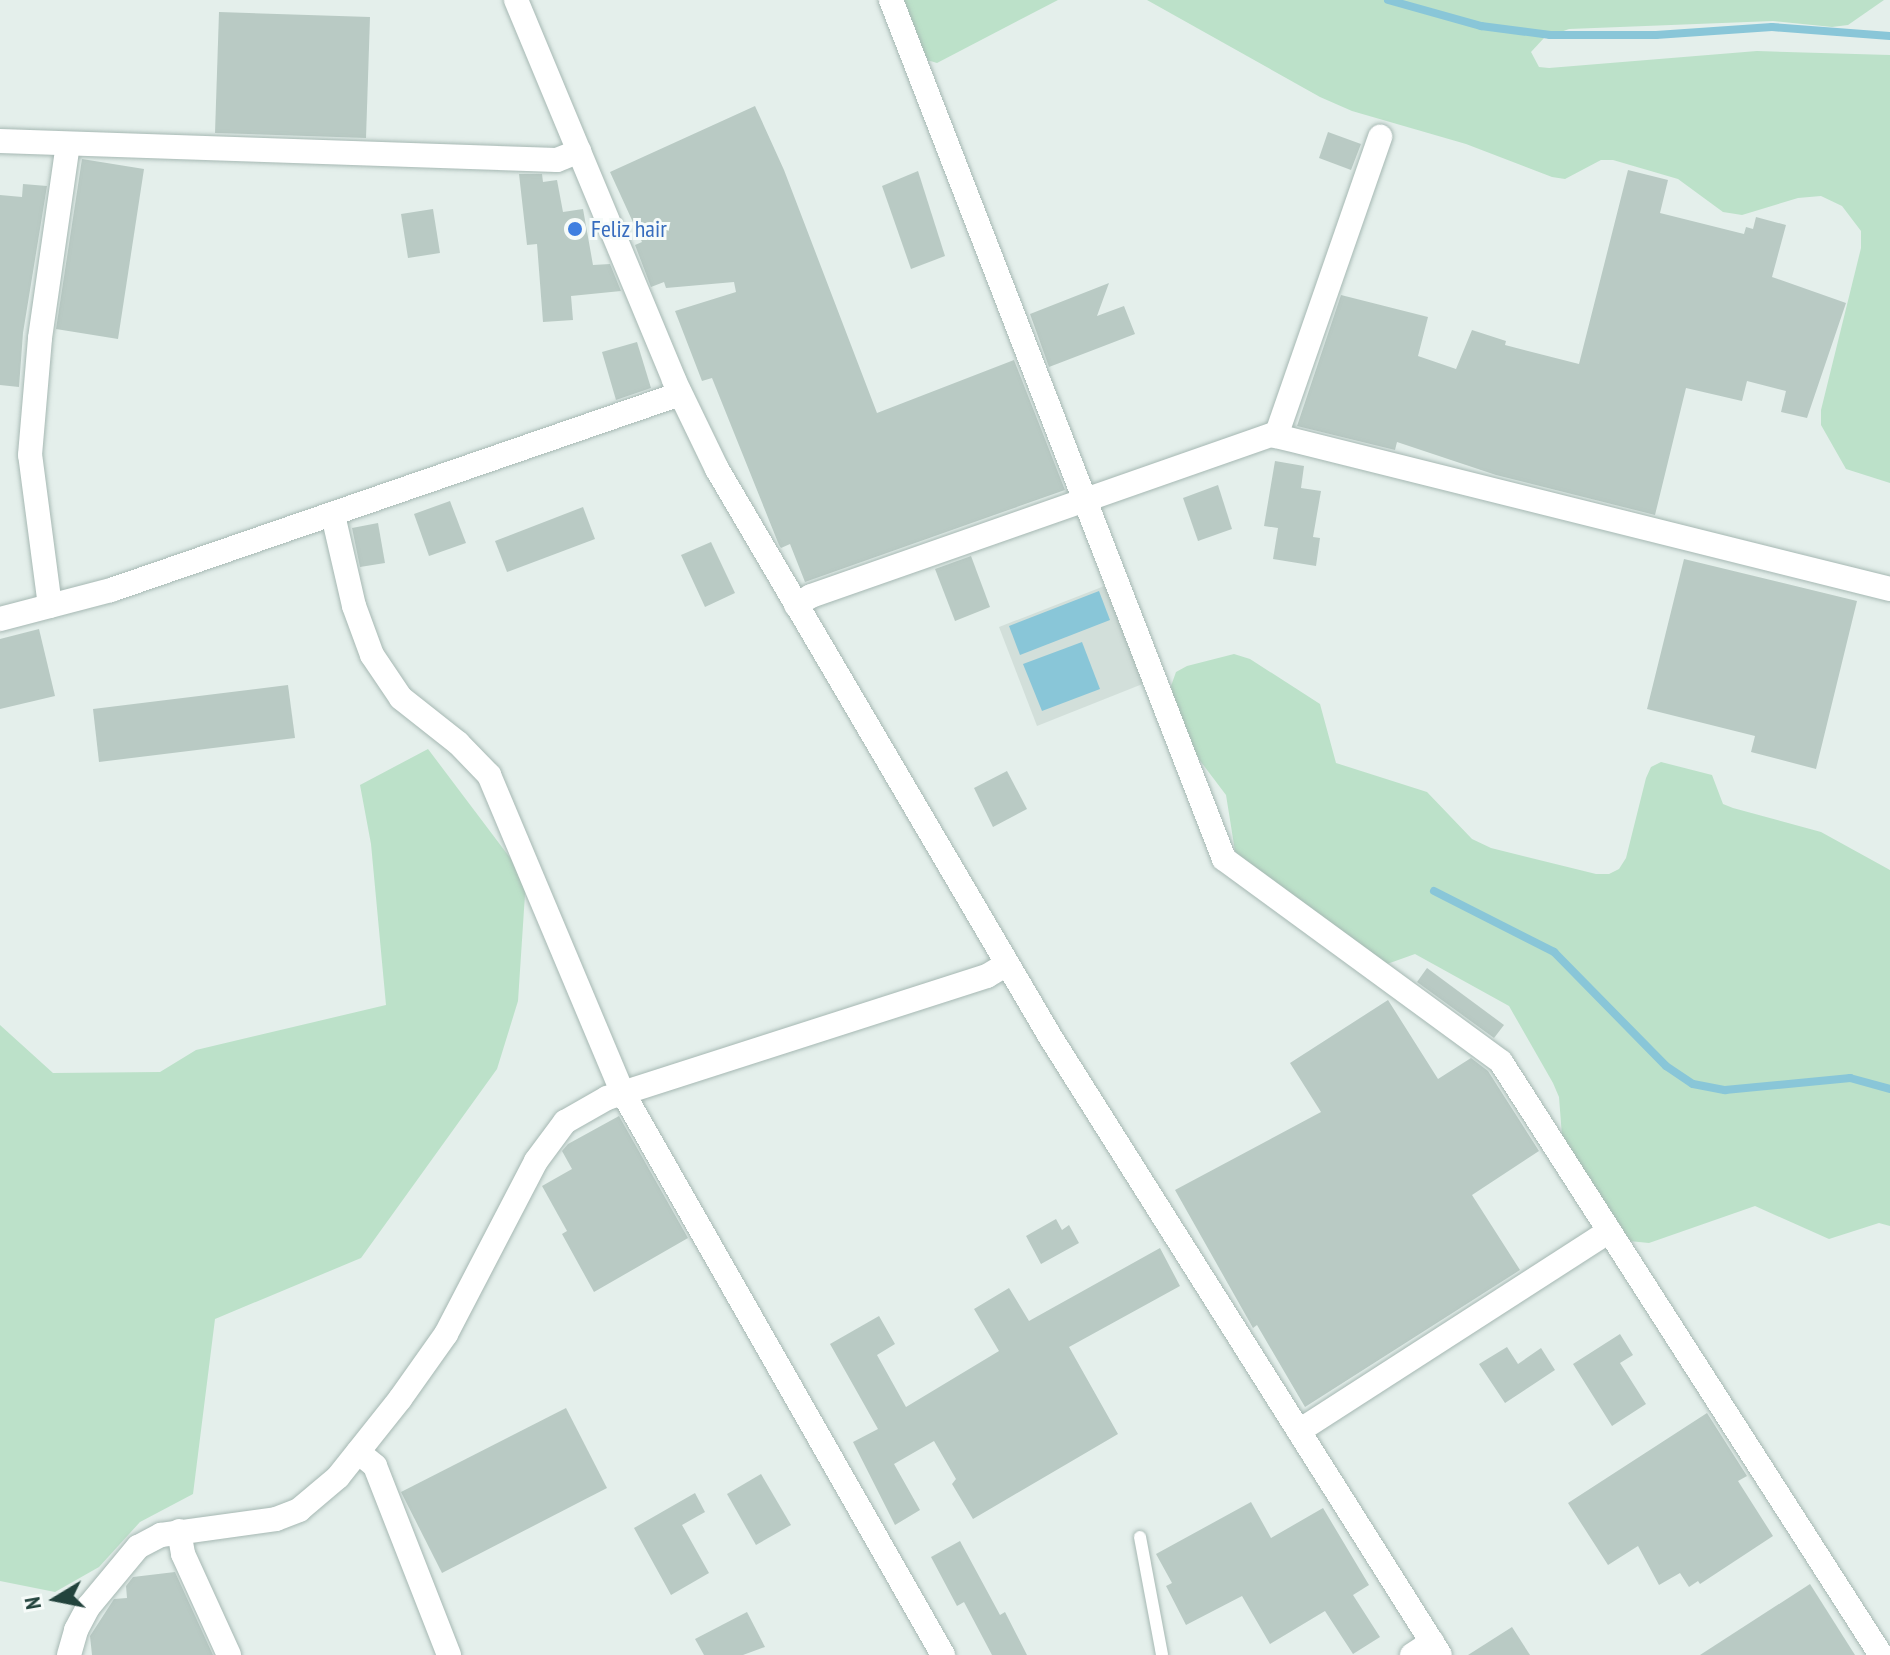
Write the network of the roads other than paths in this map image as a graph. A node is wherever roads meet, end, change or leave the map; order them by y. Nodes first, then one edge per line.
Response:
1 (516, 0) edge
2 (891, 0) edge
3 (1380, 137) dead end
4 (0, 141) edge
5 (68, 144) junction
6 (579, 151) junction
7 (680, 394) junction
8 (1276, 436) junction
9 (1085, 500) junction
10 (333, 515) junction
11 (1890, 589) edge
12 (796, 605) junction
13 (50, 606) junction
14 (0, 619) edge
15 (1007, 964) junction
16 (623, 1093) junction
17 (1609, 1231) junction
18 (1299, 1431) junction
19 (358, 1452) junction
20 (179, 1531) junction
21 (1140, 1537) dead end
22 (1428, 1651) edge
23 (69, 1655) edge
24 (229, 1655) edge
25 (449, 1655) edge
26 (943, 1655) edge
27 (1162, 1655) edge
28 (1881, 1655) edge

1 - 6 street
2 - 9 street
3 - 8 street
4 - 5 street
5 - 6 street
5 - 13 street
6 - 7 street
7 - 10 street
7 - 12 street
8 - 9 street
8 - 11 street
9 - 12 street
9 - 17 street
10 - 13 street
10 - 16 street
12 - 15 street
13 - 14 street
15 - 16 street
15 - 18 street
16 - 19 street
16 - 26 street
17 - 18 street
17 - 28 street
18 - 22 street
19 - 20 street
19 - 25 street
20 - 23 street
20 - 24 street
21 - 27 lane

